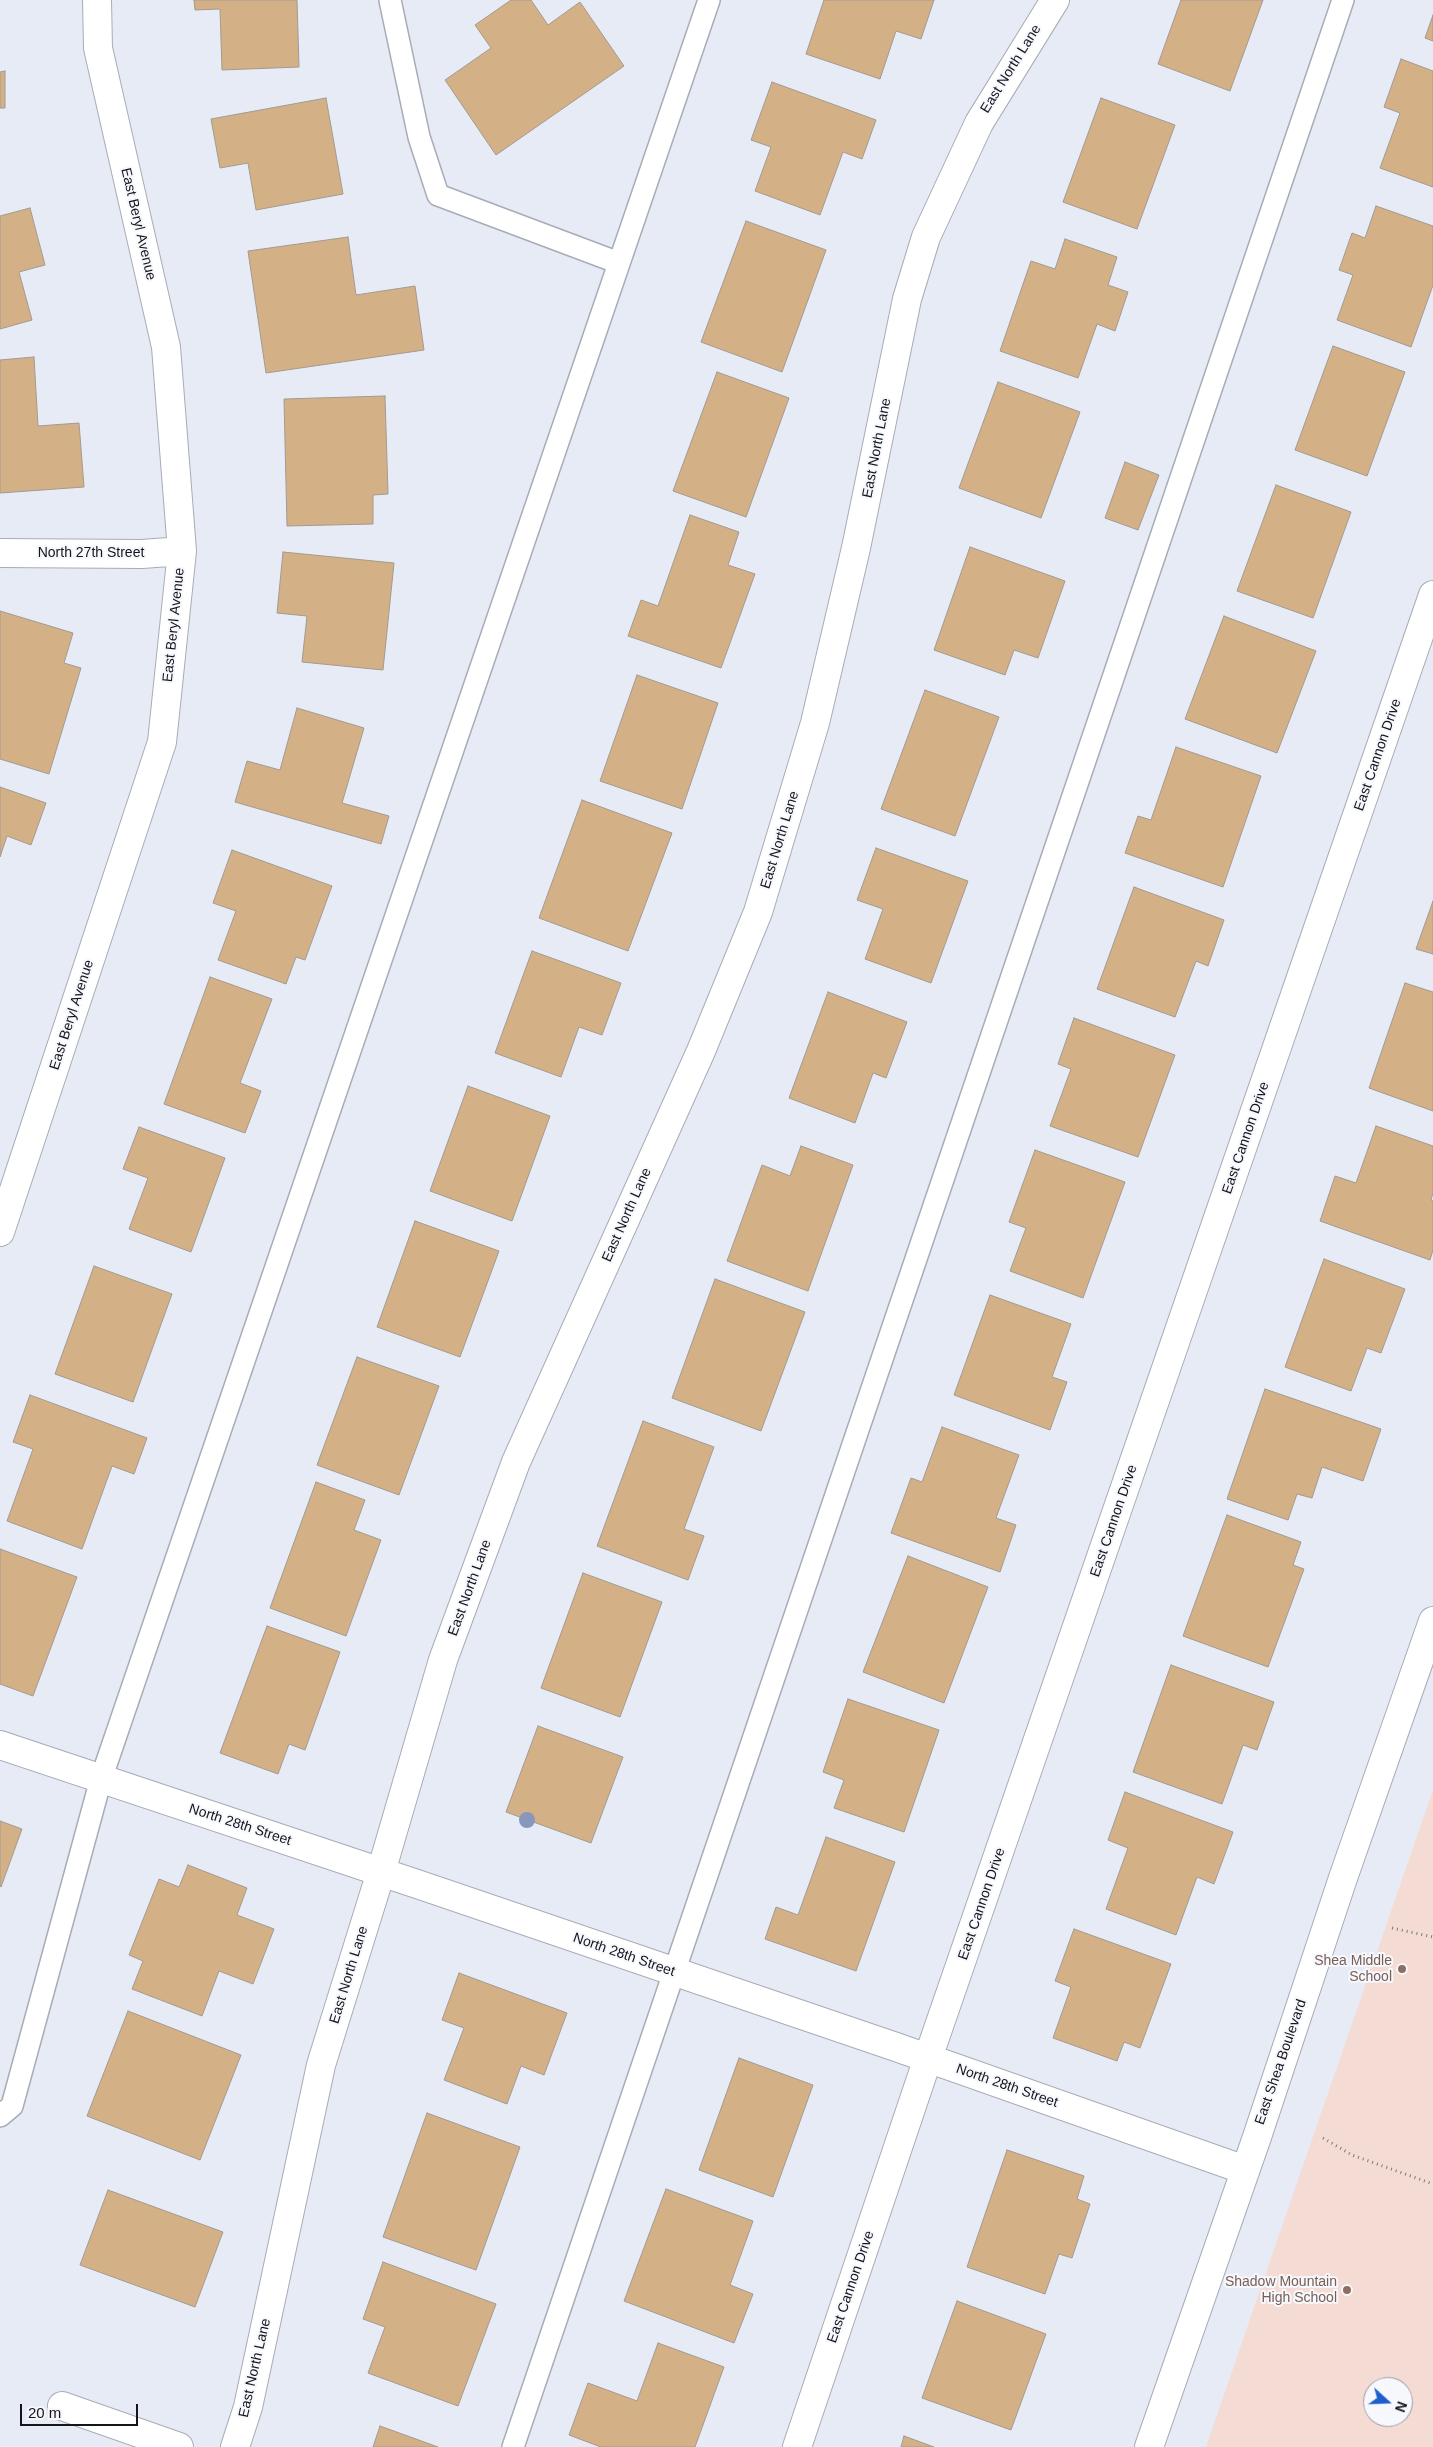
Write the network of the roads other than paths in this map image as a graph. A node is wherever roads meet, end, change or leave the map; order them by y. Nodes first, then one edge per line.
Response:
1 (97, 0) edge
2 (390, 0) edge
3 (709, 0) edge
4 (1055, 0) edge
5 (1343, 0) edge
6 (619, 263) junction
7 (182, 551) junction
8 (0, 553) edge
9 (1433, 595) edge
10 (0, 1232) edge
11 (1433, 1621) edge
12 (0, 1746) edge
13 (101, 1779) junction
14 (381, 1872) junction
15 (674, 1972) junction
16 (928, 2058) junction
17 (0, 2116) edge
18 (1245, 2170) junction
19 (62, 2406) dead end
20 (179, 2447) edge
21 (235, 2447) edge
22 (513, 2447) edge
23 (797, 2447) edge
24 (1149, 2447) edge

1 - 7 street, East Beryl Avenue
2 - 6 lane
3 - 6 lane
4 - 14 street, East North Lane
5 - 15 lane
6 - 13 lane
7 - 8 street, North 27th Street
7 - 10 street, East Beryl Avenue
9 - 16 street, East Cannon Drive
11 - 18 street, East Shea Boulevard
12 - 13 street, North 28th Street
13 - 14 street, North 28th Street
13 - 17 lane
14 - 15 street, North 28th Street
14 - 21 street, East North Lane
15 - 16 street, North 28th Street
15 - 22 lane
16 - 18 street, North 28th Street
16 - 23 street, East Cannon Drive
18 - 24 street, East Shea Boulevard
19 - 20 street

